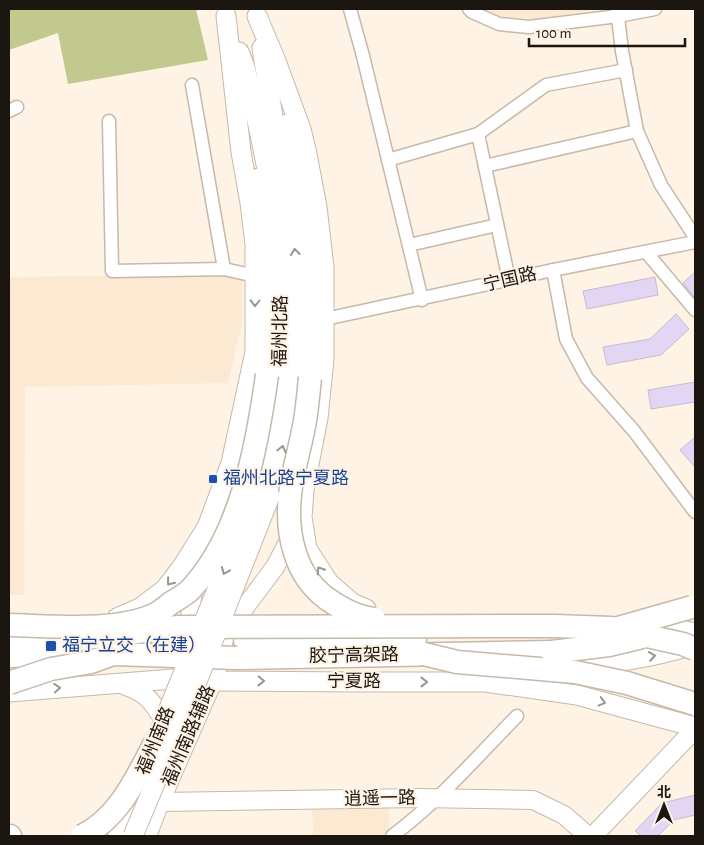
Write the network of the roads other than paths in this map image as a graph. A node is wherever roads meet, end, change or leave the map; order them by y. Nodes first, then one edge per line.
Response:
1 (350, 9) edge
2 (469, 9) edge
3 (655, 9) edge
4 (225, 12) edge
5 (617, 12) edge
6 (256, 13) edge
7 (276, 61) junction
8 (232, 63) junction
9 (626, 70) junction
10 (192, 85) dead end
11 (109, 121) dead end
12 (636, 131) junction
13 (478, 134) junction
14 (388, 160) junction
15 (485, 166) junction
16 (297, 171) joint
17 (258, 180) joint
18 (498, 225) junction
19 (695, 237) edge
20 (695, 242) edge
21 (409, 245) junction
22 (646, 252) junction
23 (224, 269) junction
24 (553, 270) junction
25 (255, 276) junction
26 (509, 280) junction
27 (422, 300) junction
28 (695, 310) edge
29 (325, 319) junction
30 (227, 474) junction
31 (263, 495) junction
32 (695, 512) edge
33 (302, 517) junction
34 (207, 527) junction
35 (695, 598) edge
36 (695, 605) edge
37 (695, 619) edge
38 (407, 621) junction
39 (469, 621) junction
40 (602, 624) junction
41 (9, 625) edge
42 (433, 629) junction
43 (9, 633) edge
44 (55, 633) junction
45 (695, 633) edge
46 (225, 634) junction
47 (9, 638) edge
48 (78, 639) junction
49 (695, 645) edge
50 (204, 647) junction
51 (695, 649) edge
52 (113, 654) junction
53 (424, 654) junction
54 (9, 656) edge
55 (519, 664) junction
56 (9, 665) edge
57 (176, 671) junction
58 (212, 681) junction
59 (9, 683) edge
60 (118, 683) junction
61 (9, 692) edge
62 (577, 695) junction
63 (695, 704) edge
64 (158, 713) junction
65 (517, 716) dead end
66 (695, 728) edge
67 (156, 743) junction
68 (437, 798) junction
69 (160, 802) junction
70 (82, 836) edge
71 (104, 836) edge
72 (118, 836) edge
73 (133, 836) edge
74 (147, 836) edge
75 (392, 836) edge
76 (588, 836) edge
77 (593, 836) edge

1 - 14 street
2 - 5 street
3 - 5 street
4 - 8 main road
4 - 31 main road, 福州北路
5 - 9 street
6 - 7 main road
31 -> 6 main road, 福州北路
7 - 16 main road
7 - 29 main road
8 - 17 main road
8 - 25 main road
9 - 12 street
9 - 13 street
10 - 23 street
11 - 23 street
12 - 15 street
12 - 19 street
13 - 14 street
13 - 15 street
14 - 21 street
15 - 18 street
16 - 42 highway, bridge
17 - 41 highway, bridge
18 - 21 street
18 - 26 street
20 - 22 street, 宁国路
21 - 27 street
22 - 24 street, 宁国路
22 - 28 street
23 - 25 street
24 - 26 street, 宁国路
24 - 32 street
25 -> 30 main road
26 - 27 street, 宁国路
27 - 29 street, 宁国路
29 - 33 main road
30 - 33 main road
30 - 34 main road
31 - 50 main road, 福州北路, bridge
38 -> 33 main road
33 - 46 main road
34 -> 44 main road
34 - 50 main road
35 - 40 main road
36 - 48 highway, 胶宁高架路, bridge
37 - 53 highway, 胶宁高架路, bridge
38 - 39 main road
38 - 42 main road
39 - 40 main road
39 - 42 main road
40 - 42 main road
40 - 45 main road
42 - 46 main road
42 - 48 highway, 胶宁高架路, bridge
42 - 51 highway, bridge
43 - 44 main road
44 - 50 main road
46 - 50 main road
46 - 50 main road, 福州南路辅路
47 - 48 highway, 胶宁高架路
55 -> 49 main road, 宁夏路
50 - 55 main road, 宁夏路
50 - 57 main road, 宁夏路
50 - 57 main road, 福州南路辅路
50 - 58 main road, 福州南路辅路
50 - 67 main road, 福州南路, bridge
50 - 73 main road, 福州南路, bridge
52 - 53 highway, 胶宁高架路, bridge
52 - 54 highway, 胶宁高架路
52 - 59 highway, bridge
53 - 63 highway, bridge
55 - 62 main road
56 - 57 main road, 宁夏路
57 - 58 main road, 宁夏路
57 - 60 main road, 宁夏路
57 - 64 main road, 福州南路辅路
58 -> 62 main road, 宁夏路
58 - 69 main road, 福州南路辅路
61 -> 60 main road, 宁夏路
60 - 64 main road
62 -> 66 main road, 宁夏路
64 - 71 main road, 福州南路辅路
65 - 68 street
66 - 77 main road
67 - 70 highway, bridge
67 - 72 main road, 福州南路, bridge
68 - 69 main road, 逍遥一路
68 - 75 street
68 - 76 main road, 逍遥一路
69 - 74 main road, 福州南路辅路

